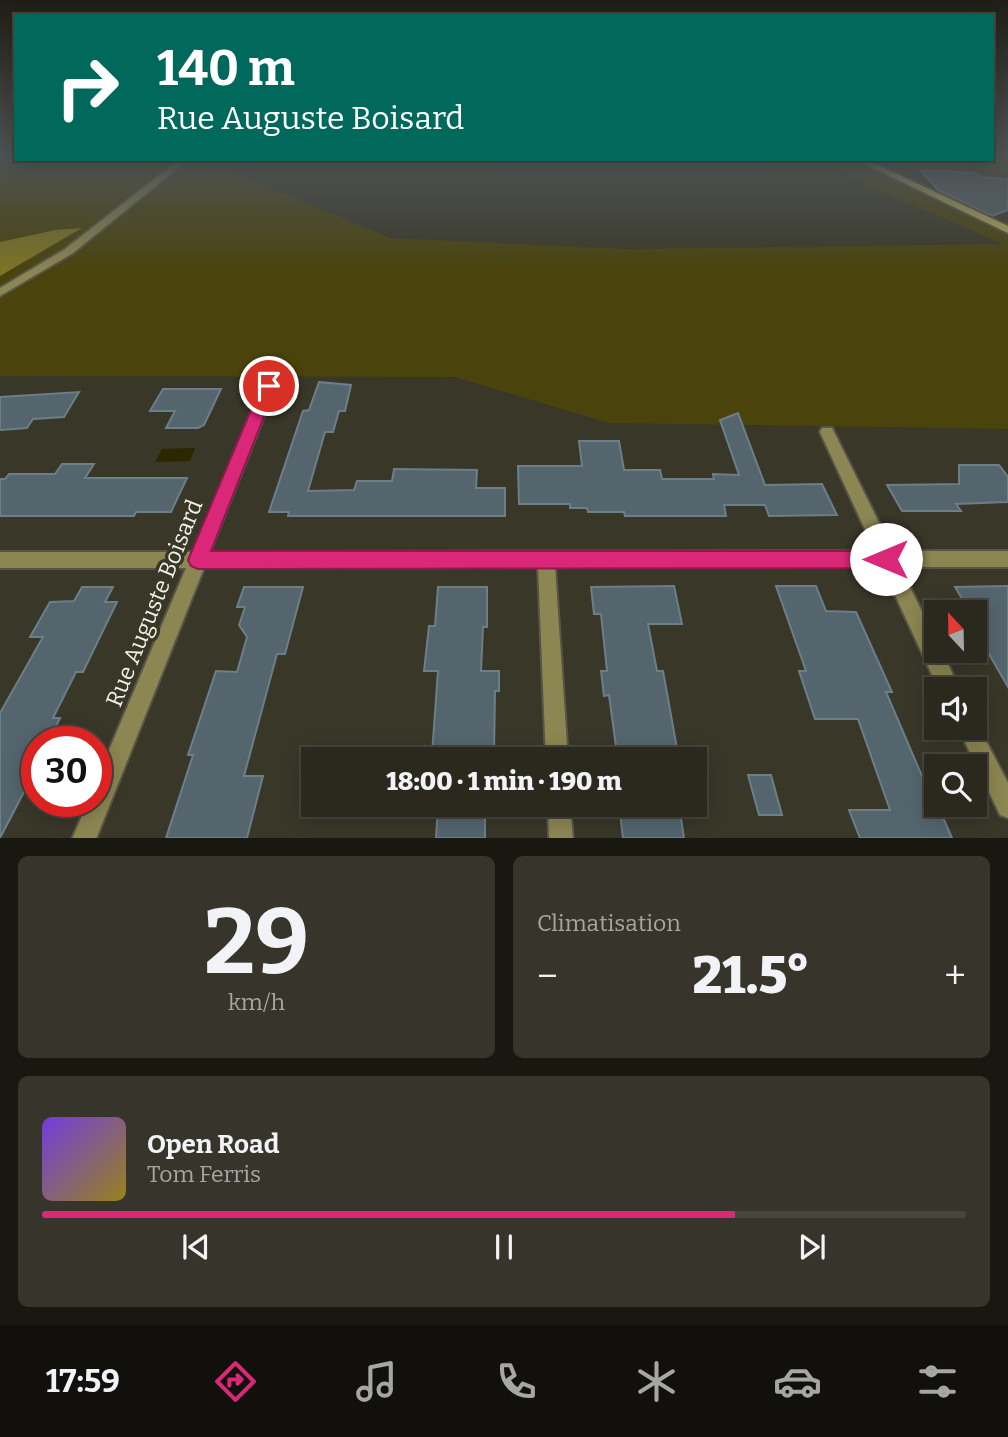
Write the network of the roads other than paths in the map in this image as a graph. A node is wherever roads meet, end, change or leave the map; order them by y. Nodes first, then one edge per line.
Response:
1 (137, 197) edge
2 (939, 197) edge
3 (1008, 230) edge
4 (0, 293) edge
5 (269, 386) dead end
6 (827, 432) dead end
7 (886, 559) junction
8 (1008, 559) edge
9 (0, 560) edge
10 (198, 560) junction
11 (546, 560) junction
12 (944, 677) edge
13 (975, 740) edge
14 (556, 747) edge
15 (1008, 807) edge
16 (560, 817) edge
17 (84, 838) edge
18 (561, 838) edge

1 - 4 street
2 - 3 street
5 - 10 street, Rue Auguste Boisard
6 - 7 street
7 - 8 street
7 - 11 street
7 - 12 street
9 - 10 street
10 - 11 street
10 - 17 street, Rue Auguste Boisard
11 - 14 street
13 - 15 street
16 - 18 street

